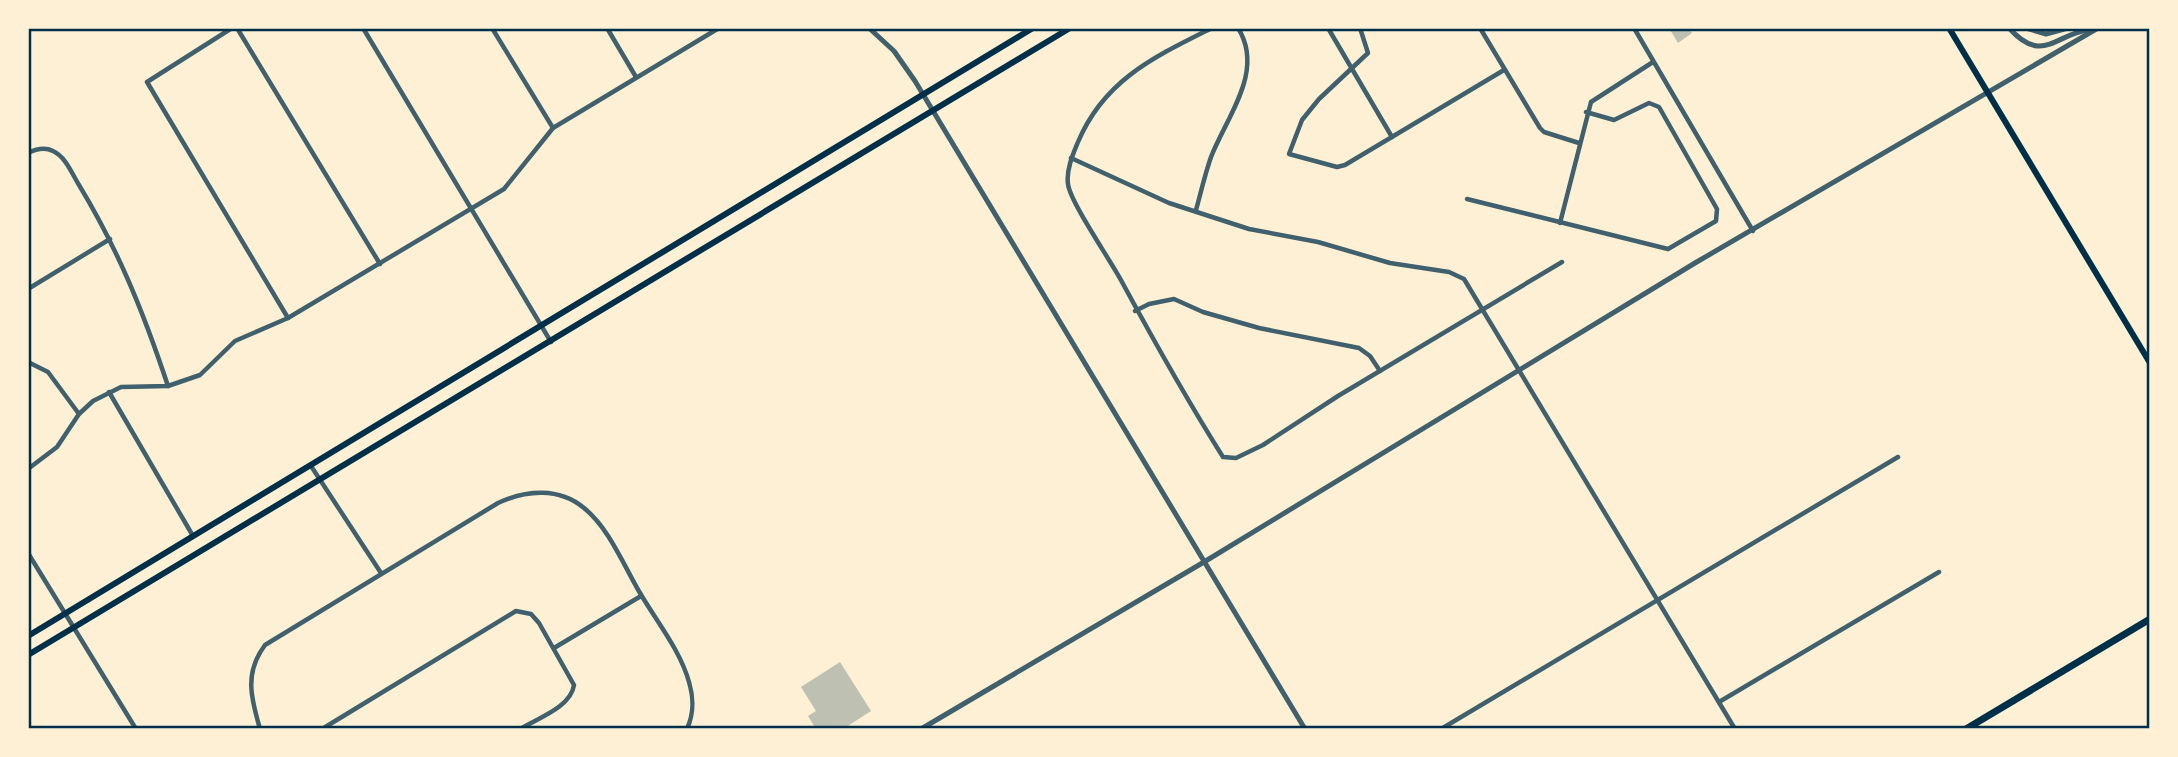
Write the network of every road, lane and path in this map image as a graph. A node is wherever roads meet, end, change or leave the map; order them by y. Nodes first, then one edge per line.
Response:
1 (234, 28) edge
2 (363, 28) edge
3 (492, 28) edge
4 (607, 28) edge
5 (719, 28) edge
6 (869, 28) edge
7 (1033, 28) edge
8 (1070, 28) edge
9 (1212, 28) edge
10 (1238, 28) edge
11 (1328, 28) edge
12 (1360, 28) edge
13 (1480, 28) edge
14 (1634, 28) edge
15 (1949, 28) edge
16 (2009, 28) edge
17 (2026, 28) edge
18 (2068, 28) edge
19 (2095, 29) edge
20 (1653, 62) junction
21 (1352, 69) junction
22 (1504, 69) junction
23 (636, 77) junction
24 (1987, 92) junction
25 (923, 95) junction
26 (932, 110) junction
27 (1586, 112) junction
28 (553, 128) junction
29 (1392, 136) junction
30 (1579, 143) junction
31 (28, 153) edge
32 (1071, 158) junction
33 (1466, 199) dead end
34 (472, 209) junction
35 (1196, 210) junction
36 (1560, 223) junction
37 (1753, 231) junction
38 (110, 239) junction
39 (1562, 262) dead end
40 (380, 264) junction
41 (28, 289) edge
42 (1483, 309) junction
43 (1135, 311) junction
44 (288, 318) junction
45 (542, 327) junction
46 (551, 342) junction
47 (28, 362) edge
48 (2150, 363) edge
49 (1519, 369) junction
50 (1380, 371) junction
51 (168, 386) junction
52 (109, 392) junction
53 (79, 414) junction
54 (1898, 457) dead end
55 (311, 466) junction
56 (28, 469) edge
57 (320, 481) junction
58 (194, 537) junction
59 (28, 553) edge
60 (1204, 562) junction
61 (1939, 572) dead end
62 (381, 573) junction
63 (641, 596) junction
64 (1658, 600) junction
65 (65, 614) junction
66 (2150, 619) edge
67 (73, 628) junction
68 (28, 636) edge
69 (554, 648) junction
70 (28, 655) edge
71 (1719, 702) junction
72 (136, 729) edge
73 (260, 729) edge
74 (322, 729) edge
75 (520, 729) edge
76 (687, 729) edge
77 (921, 729) edge
78 (1305, 729) edge
79 (1441, 729) edge
80 (1735, 729) edge
81 (1966, 729) edge

1 - 40 street
1 - 44 street
2 - 34 street
3 - 28 street
4 - 23 street
5 - 23 street
6 - 25 street
7 - 25 main road
8 - 26 main road
9 - 32 street
10 - 35 street
11 - 21 street
12 - 21 street
13 - 22 street
14 - 20 street
15 - 24 main road
16 - 19 street
17 - 18 street
19 - 24 street
20 - 27 street
20 - 37 street
21 - 29 street
21 - 29 street
22 - 29 street
22 - 30 street
23 - 28 street
24 - 37 street
24 - 48 main road
25 - 26 street
25 - 45 main road
26 - 46 main road
26 - 60 street
27 - 30 street
27 - 36 street
28 - 34 street
30 - 36 street
31 - 38 street
32 - 35 street
32 - 43 street
33 - 36 street
34 - 40 street
34 - 45 street
35 - 42 street
37 - 49 street
38 - 41 street
38 - 51 street
39 - 42 street
40 - 44 street
42 - 49 street
42 - 50 street
43 - 50 street
43 - 50 street
44 - 51 street
45 - 46 street
45 - 55 main road
46 - 57 main road
47 - 53 street
49 - 60 street
49 - 64 street
51 - 52 street
52 - 53 street
52 - 58 street
53 - 56 street
54 - 64 street
55 - 57 street
55 - 58 main road
57 - 62 street
57 - 67 main road
58 - 65 main road
59 - 65 street
60 - 77 street
60 - 78 street
61 - 71 street
62 - 63 street
62 - 73 street
63 - 69 street
63 - 76 street
64 - 71 street
64 - 79 street
65 - 67 street
65 - 68 main road
66 - 81 main road
67 - 70 main road
67 - 72 street
69 - 74 street
69 - 75 street
71 - 80 street

